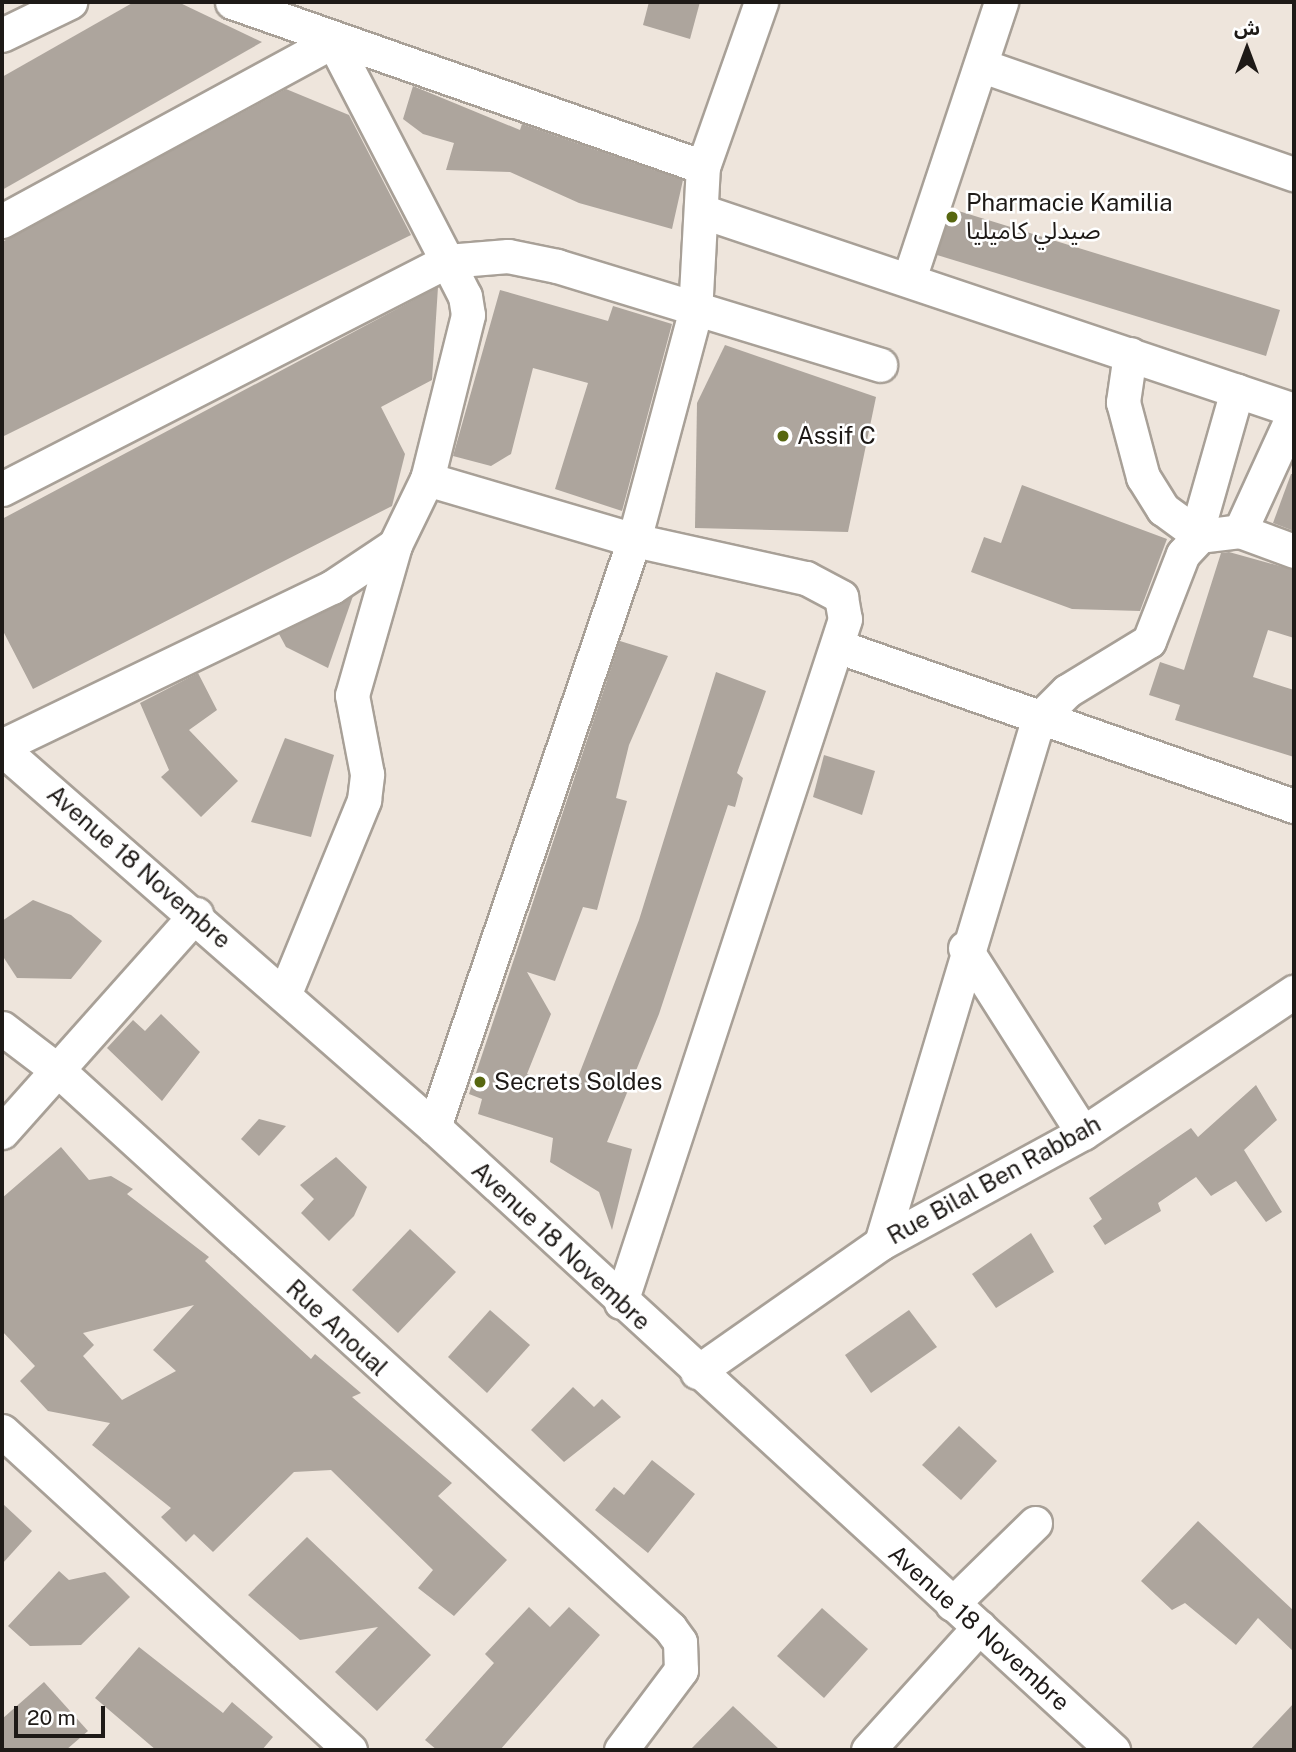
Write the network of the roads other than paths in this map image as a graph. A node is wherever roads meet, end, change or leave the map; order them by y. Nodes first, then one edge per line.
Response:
1 (232, 2) edge
2 (761, 2) edge
3 (1001, 2) edge
4 (60, 4) edge
5 (2, 35) edge
6 (333, 41) junction
7 (983, 66) junction
8 (703, 167) junction
9 (1294, 174) edge
10 (701, 211) junction
11 (2, 220) edge
12 (447, 261) junction
13 (909, 279) junction
14 (695, 313) junction
15 (1130, 355) junction
16 (880, 365) dead end
17 (1237, 391) junction
18 (1294, 412) edge
19 (427, 479) junction
20 (2, 489) edge
21 (1240, 531) junction
22 (1198, 533) junction
23 (634, 540) junction
24 (395, 545) junction
25 (1294, 551) edge
26 (836, 646) junction
27 (1038, 720) junction
28 (2, 748) edge
29 (1294, 806) edge
30 (196, 914) junction
31 (965, 948) junction
32 (1294, 992) edge
33 (285, 993) junction
34 (3, 1028) edge
35 (61, 1073) junction
36 (434, 1127) junction
37 (2, 1132) edge
38 (1083, 1133) junction
39 (881, 1244) junction
40 (621, 1302) junction
41 (697, 1372) junction
42 (2, 1431) edge
43 (1035, 1522) dead end
44 (952, 1604) junction
45 (979, 1627) junction
46 (350, 1750) edge
47 (621, 1750) edge
48 (868, 1750) edge
49 (1113, 1750) edge

1 - 6 street
2 - 8 street
3 - 7 street
4 - 5 street
6 - 8 street
6 - 11 street
6 - 12 street
7 - 9 street
7 - 13 street
8 - 10 street
10 - 13 street
10 - 14 street
12 - 14 street
12 - 19 street
12 - 20 street
13 - 15 street
14 - 16 street
14 - 23 street
15 - 17 street
15 - 22 street
17 - 18 street
17 - 22 street
18 - 21 street
19 - 23 street
19 - 24 street
21 - 22 street
21 - 25 street
22 - 27 street
23 - 26 street
23 - 36 street
24 - 28 street
24 - 33 street
26 - 27 street
26 - 40 street
27 - 29 street
27 - 31 street
28 - 30 street, Avenue 18 Novembre
30 - 33 street, Avenue 18 Novembre
30 - 35 street
31 - 38 street
31 - 39 street
32 - 38 street, Rue Bilal Ben Rabbah
33 - 36 street, Avenue 18 Novembre
34 - 35 street, Rue Anoual
35 - 37 street
35 - 47 street, Rue Anoual
36 - 40 street, Avenue 18 Novembre
38 - 39 street, Rue Bilal Ben Rabbah
39 - 41 street, Rue Bilal Ben Rabbah
40 - 41 street, Avenue 18 Novembre
41 - 44 street, Avenue 18 Novembre
42 - 46 street
43 - 44 street
44 - 45 street, Avenue 18 Novembre
45 - 48 street
45 - 49 street, Avenue 18 Novembre

